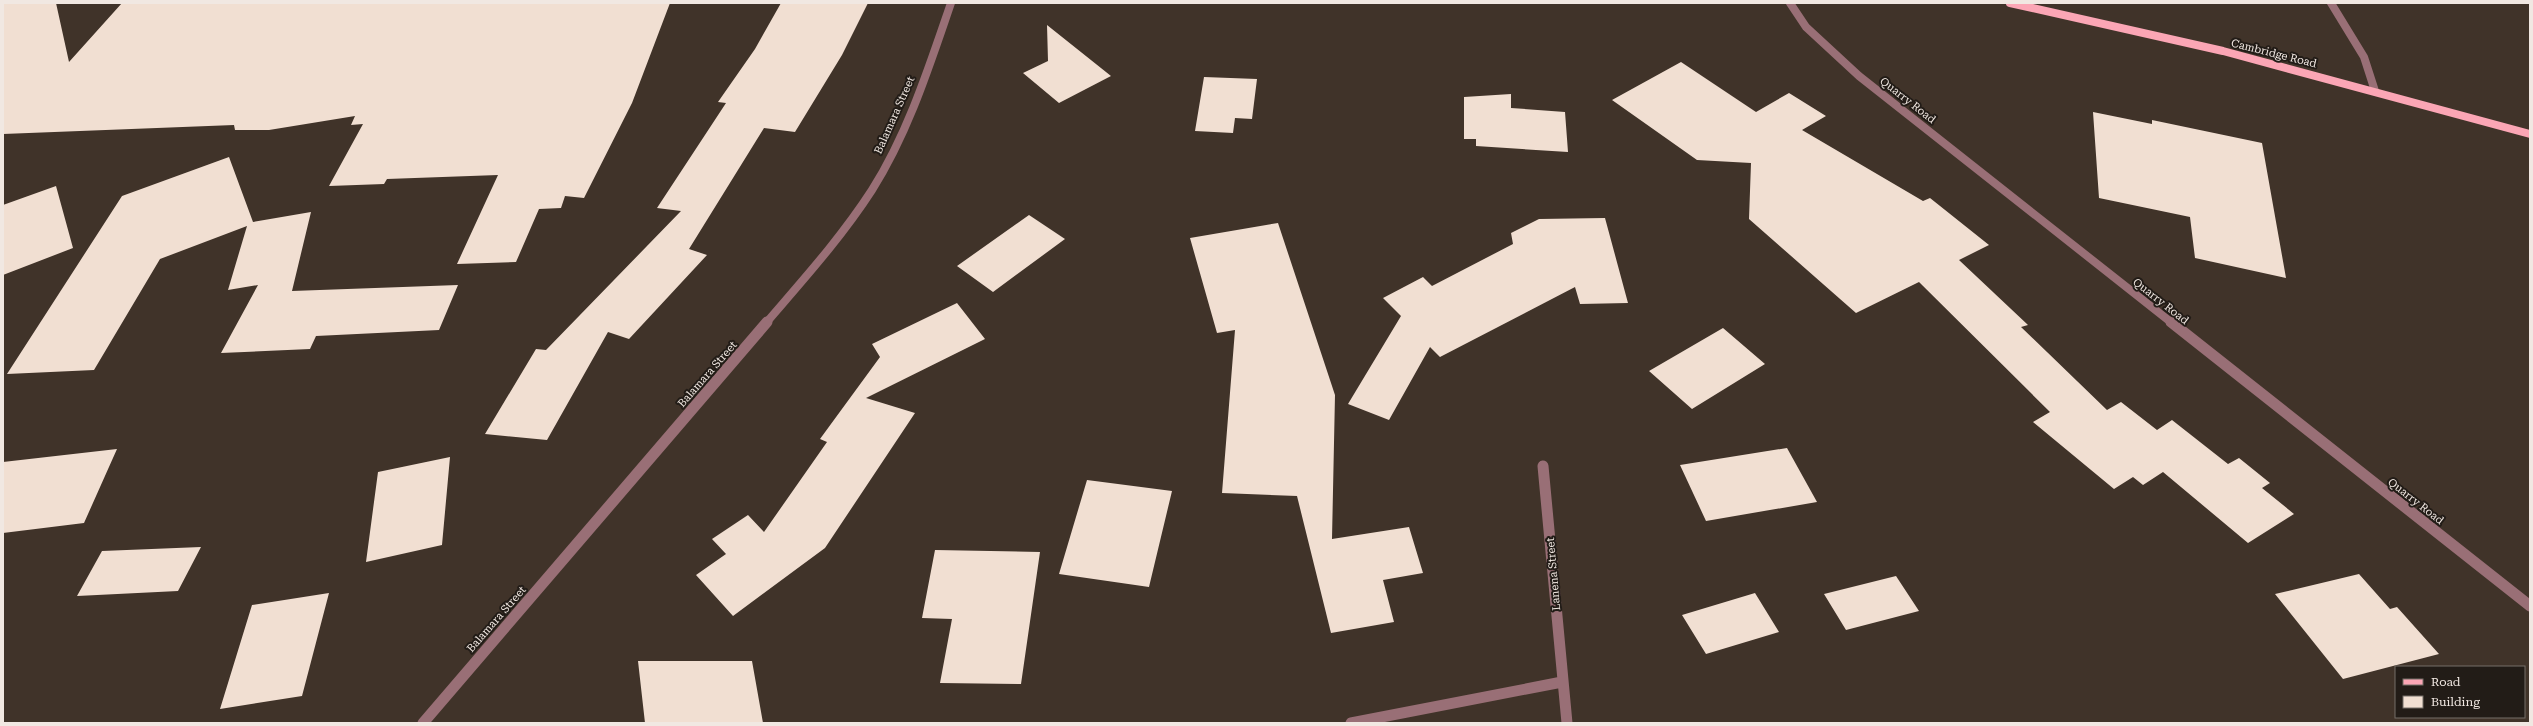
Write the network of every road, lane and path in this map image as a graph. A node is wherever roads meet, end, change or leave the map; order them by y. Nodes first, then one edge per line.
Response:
1 (951, 3) edge
2 (1790, 3) edge
3 (2010, 3) edge
4 (2331, 3) edge
5 (2375, 90) junction
6 (2530, 134) edge
7 (1543, 466) dead end
8 (2530, 606) edge
9 (1562, 682) junction
10 (423, 723) edge
11 (1351, 723) edge
12 (1567, 723) edge

1 - 10 street, Balamara Street
2 - 8 street, Quarry Road
3 - 5 main road, Cambridge Road
4 - 5 street
5 - 6 main road, Cambridge Road
7 - 9 street, Lanena Street
9 - 11 street
9 - 12 street, Lanena Street

